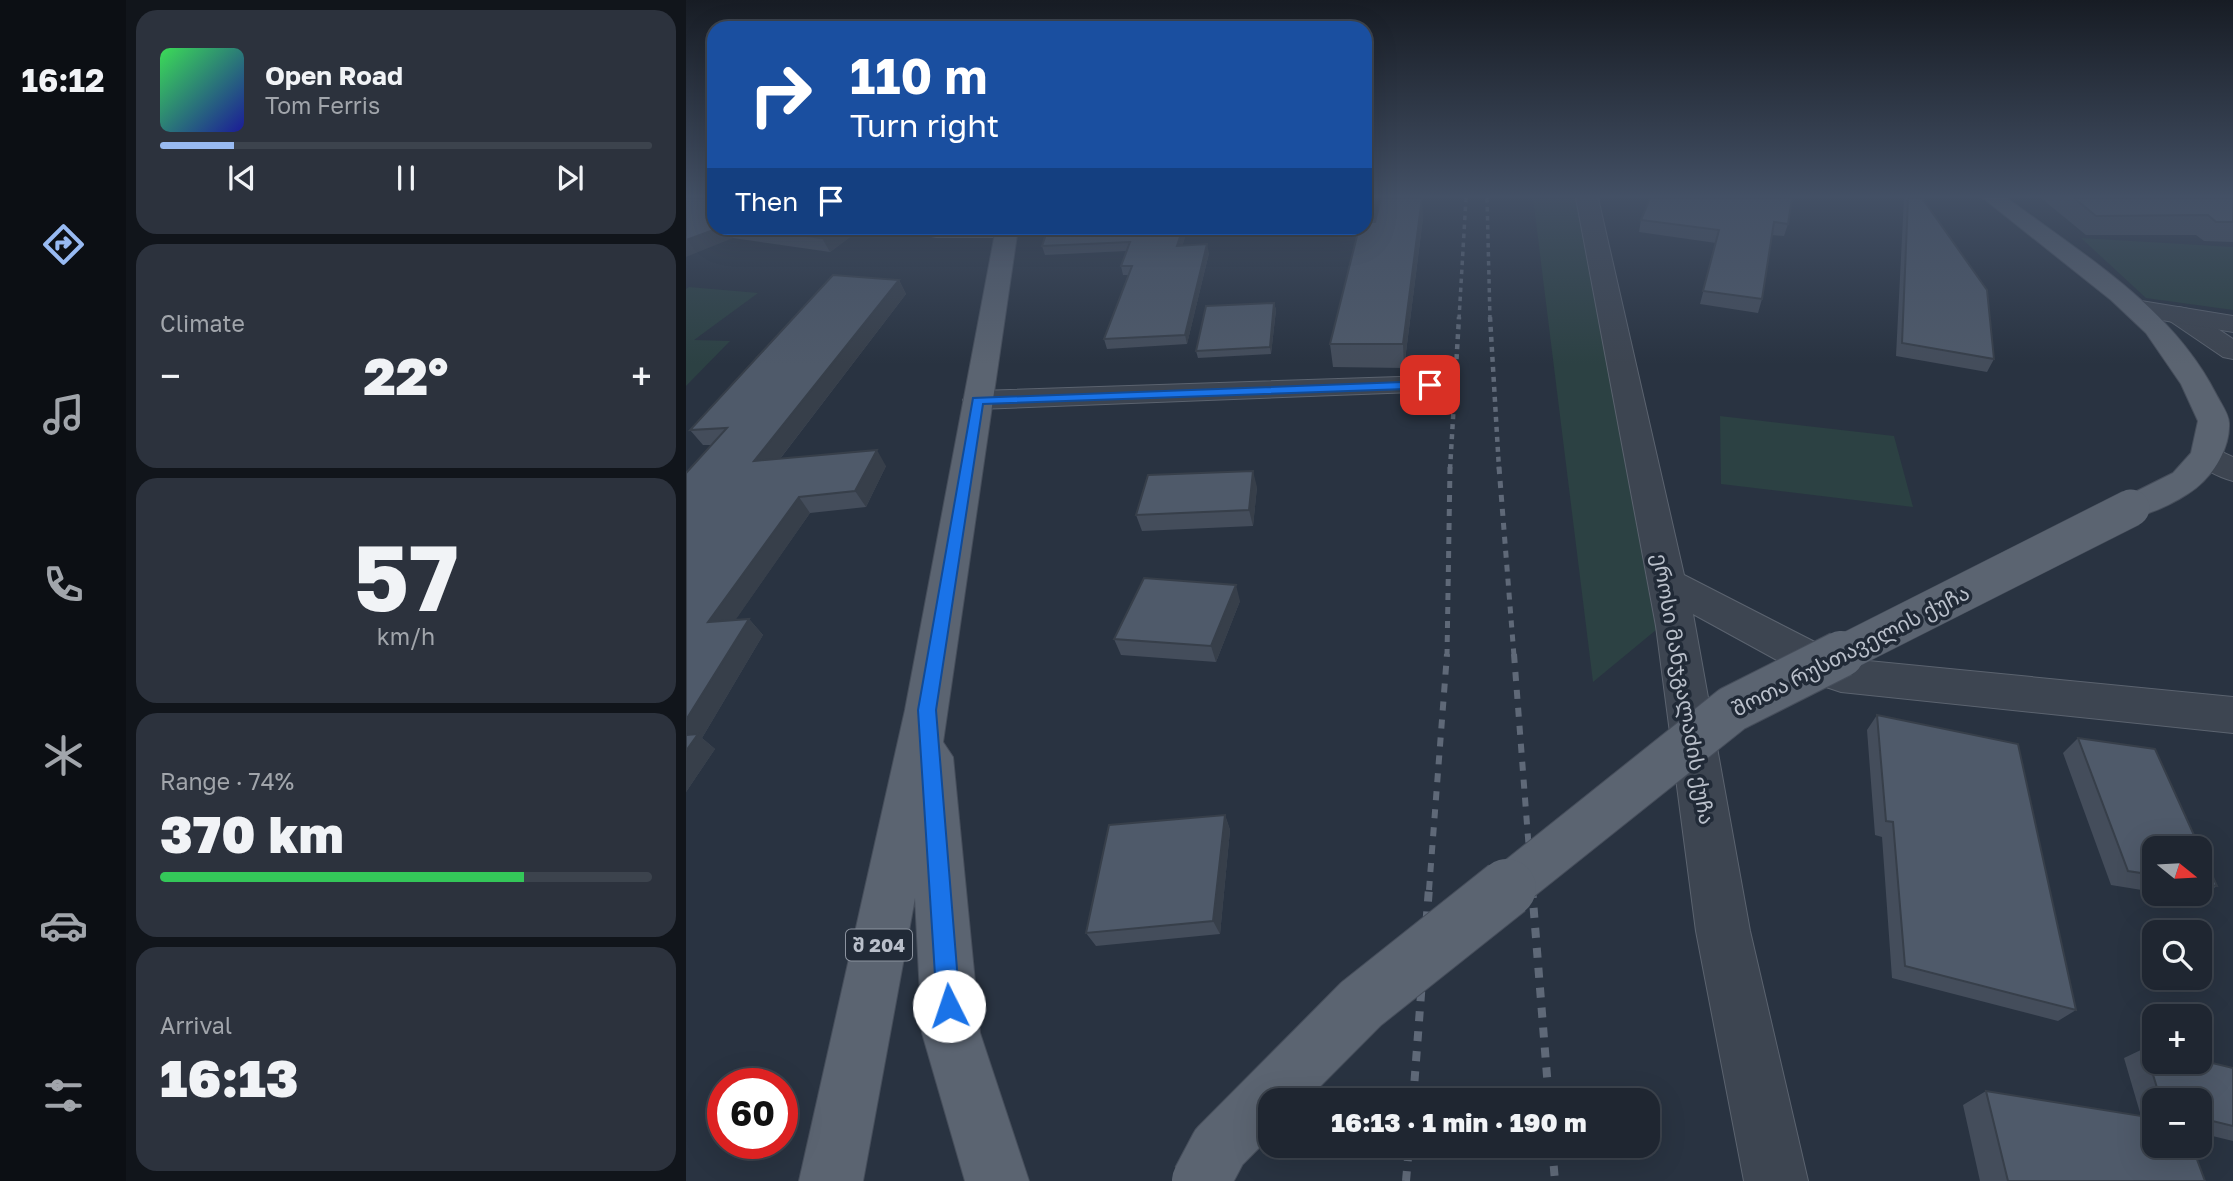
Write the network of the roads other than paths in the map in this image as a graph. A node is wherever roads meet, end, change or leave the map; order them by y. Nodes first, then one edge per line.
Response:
1 (1002, 253) edge
2 (1598, 253) edge
3 (2064, 253) edge
4 (2135, 308) junction
5 (2179, 315) junction
6 (2233, 324) edge
7 (2233, 351) edge
8 (1430, 385) dead end
9 (978, 400) junction
10 (2220, 463) edge
11 (1667, 582) junction
12 (927, 710) junction
13 (2233, 715) edge
14 (831, 1181) edge
15 (997, 1181) edge
16 (1200, 1181) edge
17 (1776, 1181) edge

1 - 9 main road, შ 204
2 - 11 street, ეროსი მანჯგალაძის ქუჩა
3 - 4 main road, შოთა რუსთაველის ქუჩა
4 - 5 street
4 - 10 main road, შოთა რუსთაველის ქუჩა
5 - 6 street
5 - 7 street
8 - 9 street
9 - 12 main road, შ 204
10 - 16 main road, შოთა რუსთაველის ქუჩა, bridge
11 - 13 street
11 - 17 street, ეროსი მანჯგალაძის ქუჩა
12 - 14 main road, შ 204
12 - 15 main road, შ 204

